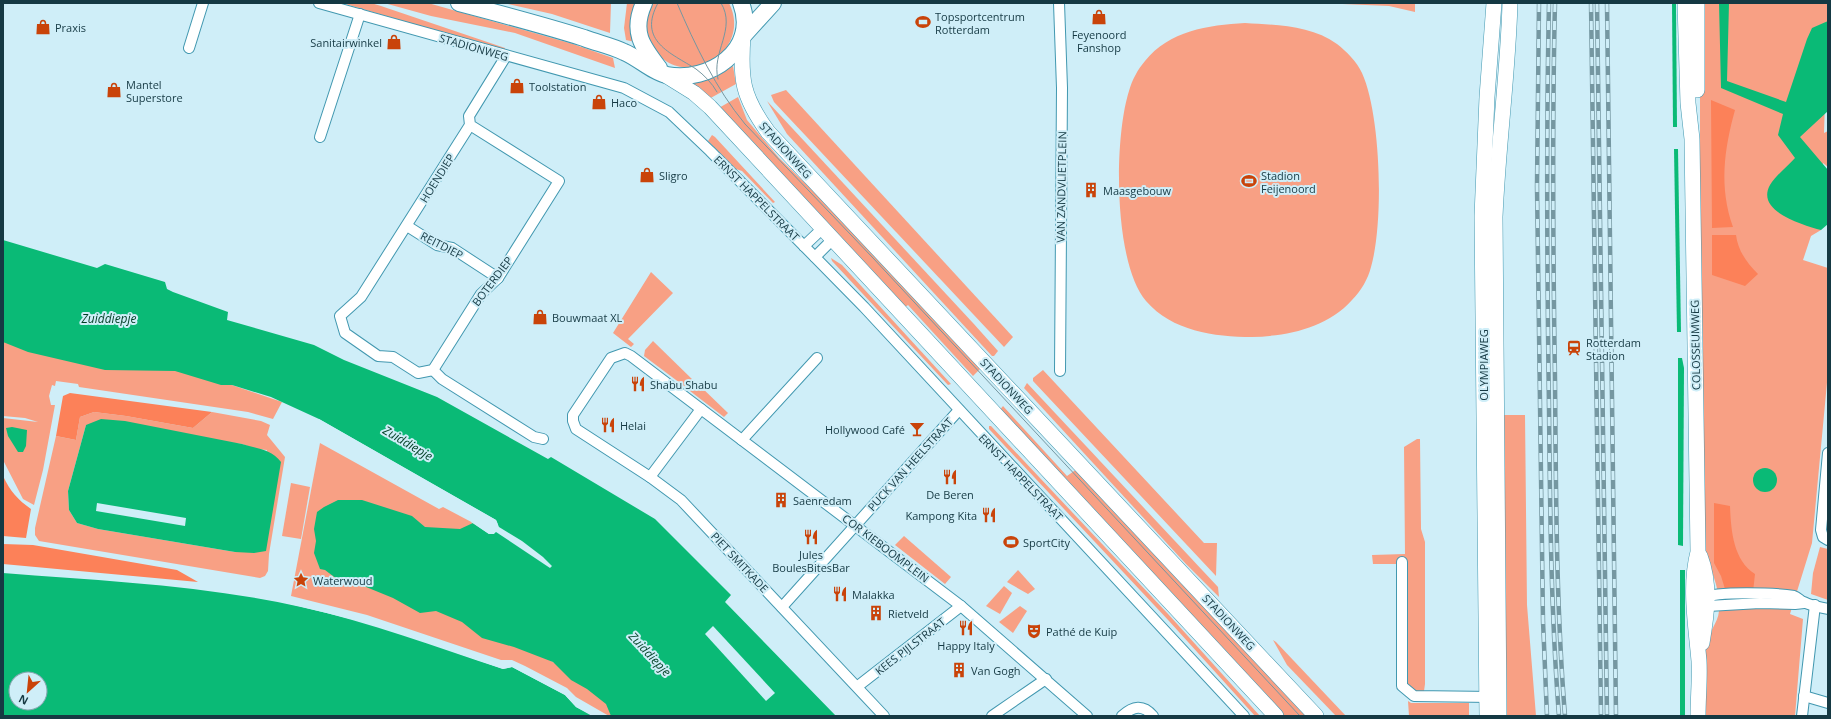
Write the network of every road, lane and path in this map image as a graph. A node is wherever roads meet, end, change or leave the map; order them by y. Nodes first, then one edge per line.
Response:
1 (203, 3) edge
2 (319, 3) edge
3 (459, 3) edge
4 (644, 3) edge
5 (741, 3) edge
6 (773, 3) edge
7 (1059, 3) edge
8 (1494, 3) edge
9 (1510, 3) edge
10 (1685, 3) edge
11 (1697, 3) edge
12 (360, 14) junction
13 (1492, 34) junction
14 (1509, 35) junction
15 (744, 36) junction
16 (189, 48) dead end
17 (506, 56) junction
18 (665, 75) junction
19 (470, 125) junction
20 (320, 137) dead end
21 (1692, 139) junction
22 (710, 151) joint
23 (1489, 216) junction
24 (407, 226) junction
25 (828, 233) junction
26 (804, 246) junction
27 (814, 257) junction
28 (498, 278) junction
29 (817, 358) dead end
30 (433, 370) junction
31 (1060, 371) dead end
32 (701, 409) junction
33 (959, 410) junction
34 (576, 430) joint
35 (543, 439) dead end
36 (742, 440) junction
37 (1828, 453) edge
38 (650, 477) junction
39 (856, 525) junction
40 (1826, 538) edge
41 (1402, 562) dead end
42 (1703, 601) junction
43 (1815, 605) junction
44 (961, 606) junction
45 (782, 607) junction
46 (1828, 609) edge
47 (1046, 679) junction
48 (858, 686) junction
49 (1804, 696) junction
50 (1493, 697) junction
51 (1828, 703) edge
52 (884, 716) edge
53 (992, 716) edge
54 (1087, 716) edge
55 (1122, 716) edge
56 (1153, 716) edge
57 (1244, 716) edge
58 (1276, 716) edge
59 (1316, 716) edge
60 (1487, 716) edge
61 (1499, 716) edge
62 (1698, 716) edge
63 (1802, 716) edge

1 - 16 street
2 - 12 street, STADIONWEG
3 - 18 main road
4 - 18 main road
5 - 15 main road, STADIONWEG
6 - 15 main road
7 - 31 street, VAN ZANDVLIETPLEIN
8 - 13 main road, OLYMPIAWEG
9 - 14 main road, OLYMPIAWEG
10 - 21 main road, COLOSSEUMWEG
11 - 21 main road, COLOSSEUMWEG
12 - 17 street, STADIONWEG
12 - 20 street
13 - 14 main road
13 - 23 main road, OLYMPIAWEG
14 - 23 main road, OLYMPIAWEG
15 - 18 main road
15 - 59 main road, STADIONWEG
17 - 19 street, HOENDIEP
17 - 22 street, STADIONWEG
18 - 25 main road
19 - 24 street, HOENDIEP
19 - 28 street, BOTERDIEP
21 - 42 main road, COLOSSEUMWEG
22 - 26 street, ERNST HAPPELSTRAAT
23 - 50 main road, OLYMPIAWEG
24 - 28 street, REITDIEP
24 - 30 street, HOENDIEP
25 - 26 street, ERNST HAPPELSTRAAT
25 - 27 street
25 - 58 main road
26 - 27 street, ERNST HAPPELSTRAAT
27 - 33 street, ERNST HAPPELSTRAAT
28 - 30 street, BOTERDIEP
29 - 36 street
30 - 35 street
32 - 34 street, COR KIEBOOMPLEIN
32 - 36 street, COR KIEBOOMPLEIN
32 - 38 street
33 - 39 street, PUCK VAN HEELSTRAAT
33 - 57 street, ERNST HAPPELSTRAAT
34 - 38 street, PIET SMITKADE
36 - 39 street, COR KIEBOOMPLEIN
37 - 40 street
38 - 45 street, PIET SMITKADE
39 - 44 street, COR KIEBOOMPLEIN
39 - 45 street, PUCK VAN HEELSTRAAT
41 - 50 street
42 - 43 street
42 - 62 main road, COLOSSEUMWEG
43 - 46 street
43 - 49 street
44 - 47 street, COR KIEBOOMPLEIN
44 - 48 street, KEES PIJLSTRAAT
45 - 48 street, PIET SMITKADE
47 - 53 street
47 - 54 street, COR KIEBOOMPLEIN
48 - 52 street, PIET SMITKADE
49 - 51 street
49 - 63 street
50 - 60 main road, OLYMPIAWEG
50 - 61 main road, OLYMPIAWEG
55 - 56 street

